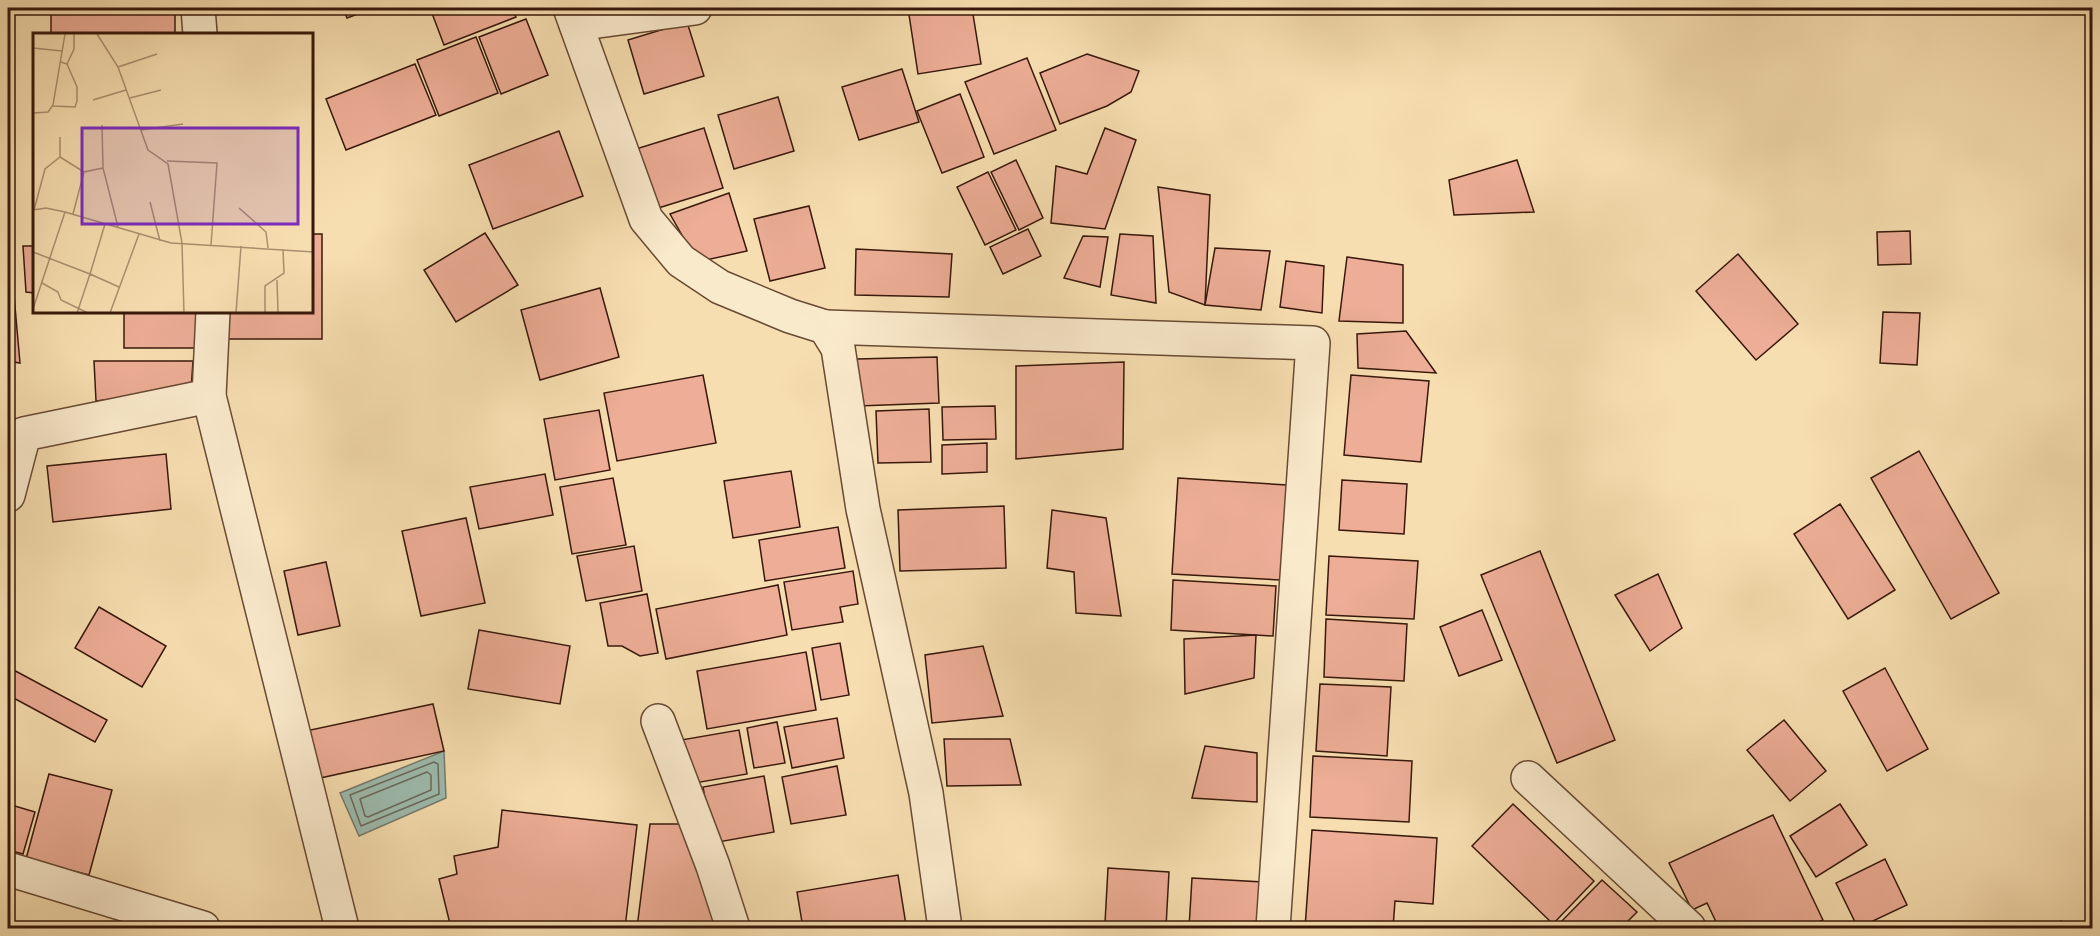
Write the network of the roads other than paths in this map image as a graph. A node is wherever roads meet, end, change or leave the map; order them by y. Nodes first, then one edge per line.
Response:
1 (198, 8) edge
2 (695, 8) edge
3 (573, 16) edge
4 (200, 33) edge
5 (213, 314) edge
6 (825, 327) junction
7 (209, 396) junction
8 (16, 426) edge
9 (8, 495) edge
10 (658, 721) dead end
11 (1528, 778) dead end
12 (8, 868) edge
13 (202, 928) edge
14 (342, 928) edge
15 (734, 928) edge
16 (945, 928) edge
17 (1273, 928) edge
18 (1689, 928) edge

1 - 4 street
2 - 3 street
3 - 6 street
5 - 7 street
6 - 16 street
6 - 17 street
7 - 8 street
7 - 14 street
8 - 9 street
10 - 15 street
11 - 18 street
12 - 13 street

